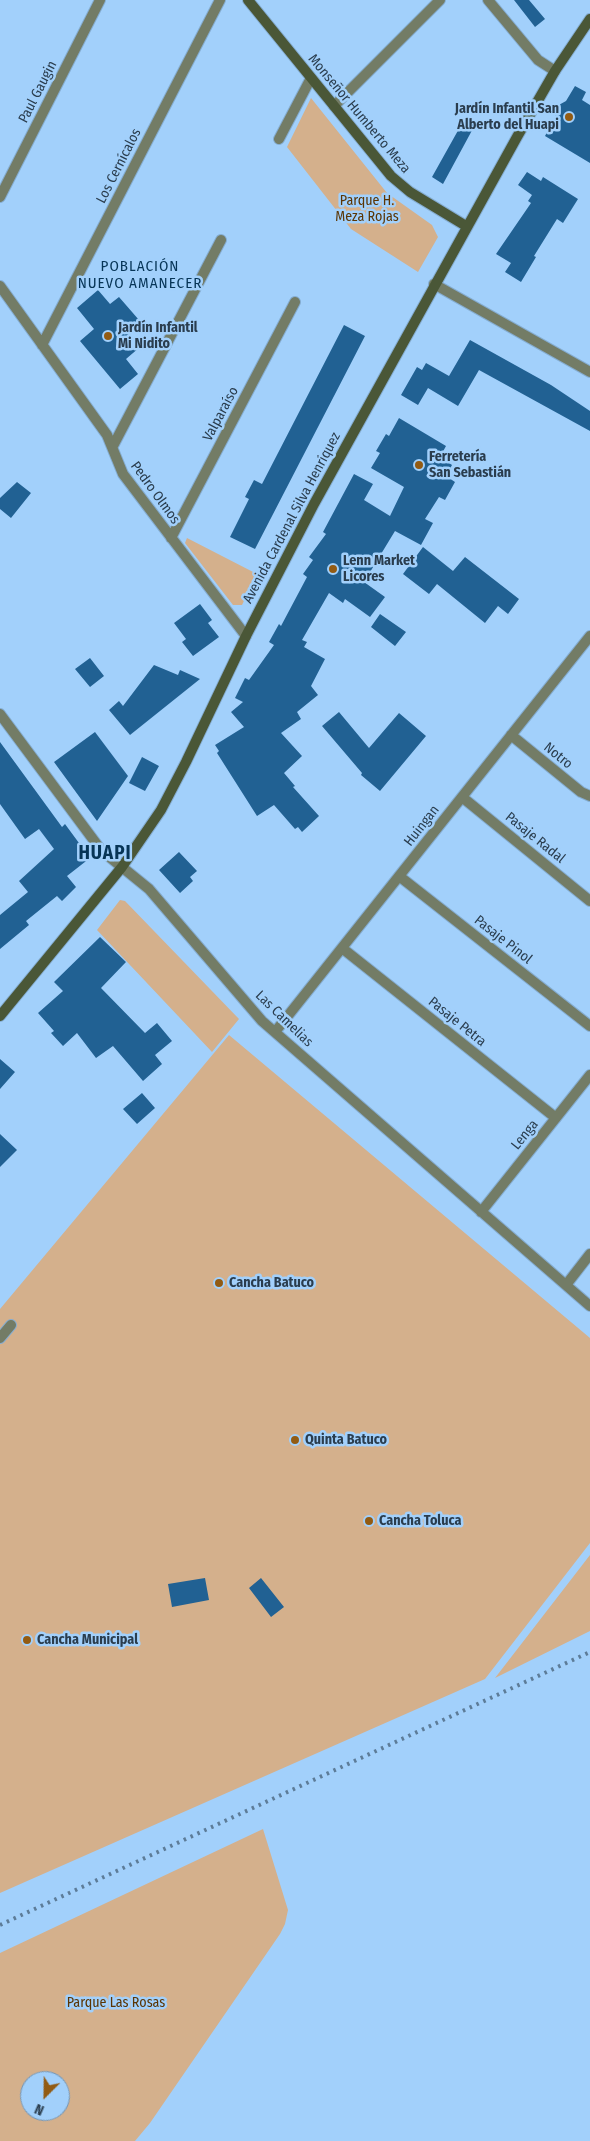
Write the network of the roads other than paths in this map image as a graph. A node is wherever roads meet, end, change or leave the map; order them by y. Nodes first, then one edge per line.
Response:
1 (100, 0) edge
2 (220, 0) edge
3 (440, 0) edge
4 (488, 0) edge
5 (252, 2) edge
6 (590, 19) edge
7 (555, 71) junction
8 (311, 78) junction
9 (334, 106) junction
10 (278, 140) dead end
11 (0, 197) edge
12 (466, 226) junction
13 (221, 240) dead end
14 (434, 284) junction
15 (0, 286) edge
16 (295, 302) dead end
17 (42, 345) junction
18 (590, 372) edge
19 (113, 446) junction
20 (171, 538) junction
21 (246, 636) junction
22 (590, 636) edge
23 (0, 714) edge
24 (511, 736) junction
25 (590, 796) edge
26 (462, 797) junction
27 (122, 867) junction
28 (399, 876) junction
29 (590, 901) edge
30 (342, 948) junction
31 (0, 1016) edge
32 (590, 1026) edge
33 (275, 1032) junction
34 (590, 1075) edge
35 (556, 1118) junction
36 (481, 1212) junction
37 (590, 1254) edge
38 (566, 1285) junction
39 (590, 1306) edge
40 (11, 1325) dead end
41 (0, 1338) edge

1 - 11 street, Paul Gaugin
2 - 17 street, Los Cernícalos
3 - 9 street
4 - 7 street
5 - 8 street, Monseñor Humberto Meza
6 - 7 street, Avenida Cardenal Silva Henríquez
7 - 12 street, Avenida Cardenal Silva Henríquez
8 - 9 street, Monseñor Humberto Meza
8 - 10 street
9 - 12 street, Monseñor Humberto Meza
12 - 14 street, Avenida Cardenal Silva Henríquez
13 - 19 street
14 - 18 street
14 - 21 street, Avenida Cardenal Silva Henríquez
15 - 17 street, Pedro Olmos
16 - 20 street, Valparaíso
17 - 19 street, Pedro Olmos
19 - 20 street, Pedro Olmos
20 - 21 street, Pedro Olmos
21 - 27 street, Avenida Cardenal Silva Henríquez
22 - 24 street, Huingan
23 - 27 street, Las Camelias
24 - 25 street, Notro
24 - 26 street, Huingan
26 - 28 street, Huingan
26 - 29 street, Pasaje Radal
27 - 31 street, Avenida Cardenal Silva Henríquez
27 - 33 street, Las Camelias
28 - 30 street, Huingan
28 - 32 street, Pasaje Pinol
30 - 33 street, Huingan
30 - 35 street, Pasaje Petra
33 - 36 street, Las Camelias
34 - 35 street, Lenga
35 - 36 street, Lenga
36 - 38 street, Las Camelias
37 - 38 street
38 - 39 street, Las Camelias
40 - 41 street

